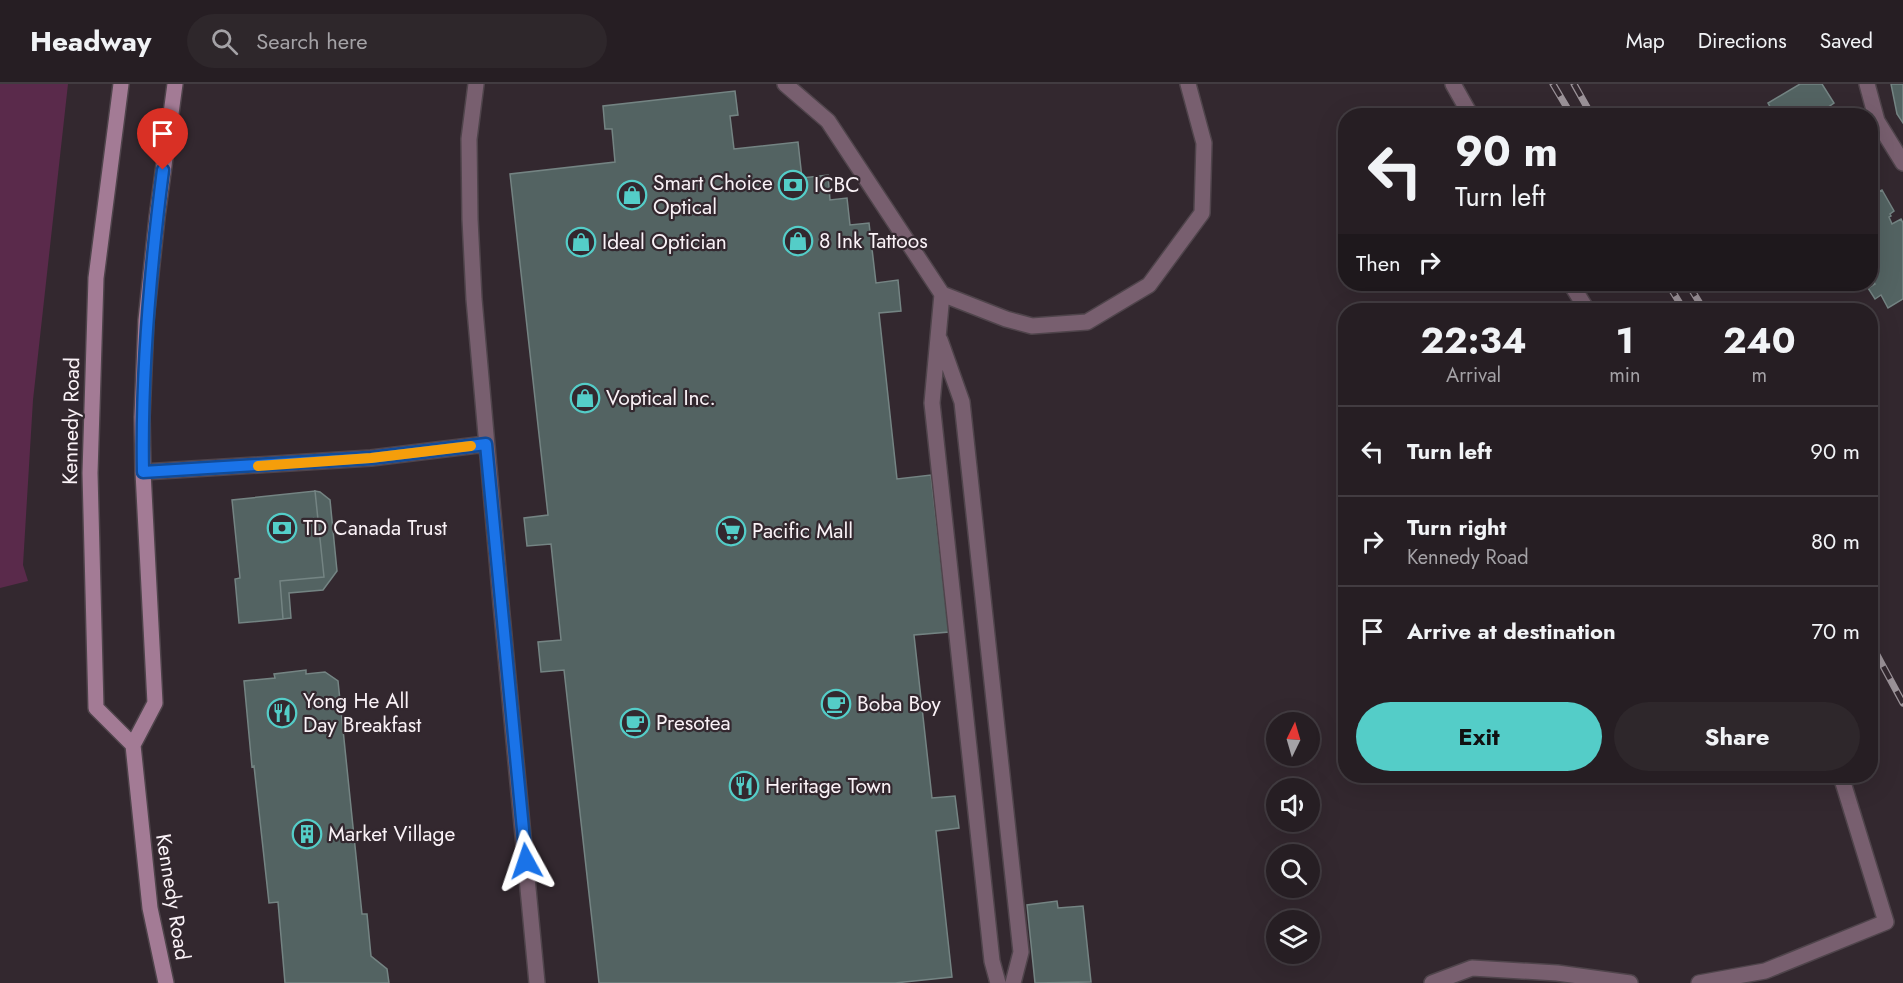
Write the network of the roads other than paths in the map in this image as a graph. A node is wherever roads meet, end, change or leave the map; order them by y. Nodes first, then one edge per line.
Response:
1 (121, 84) edge
2 (175, 84) edge
3 (476, 84) edge
4 (785, 84) edge
5 (1188, 84) edge
6 (1453, 84) edge
7 (1867, 84) edge
8 (1467, 108) edge
9 (1873, 108) edge
10 (1878, 123) edge
11 (1903, 163) edge
12 (942, 294) junction
13 (938, 335) junction
14 (486, 444) junction
15 (143, 472) junction
16 (133, 745) junction
17 (1843, 783) edge
18 (166, 983) edge
19 (537, 983) edge
20 (998, 983) edge
21 (1013, 983) edge
22 (1432, 983) edge
23 (1630, 983) edge
24 (1699, 983) edge

1 - 16 main road, Kennedy Road
2 - 15 main road
3 - 14 street
4 - 12 street
5 - 12 street
6 - 8 street
7 - 9 street
10 - 11 street
12 - 13 street
13 - 20 street
13 - 21 street
14 - 15 street
14 - 19 street
15 - 16 main road
16 - 18 main road, Kennedy Road
17 - 24 street
22 - 23 street

